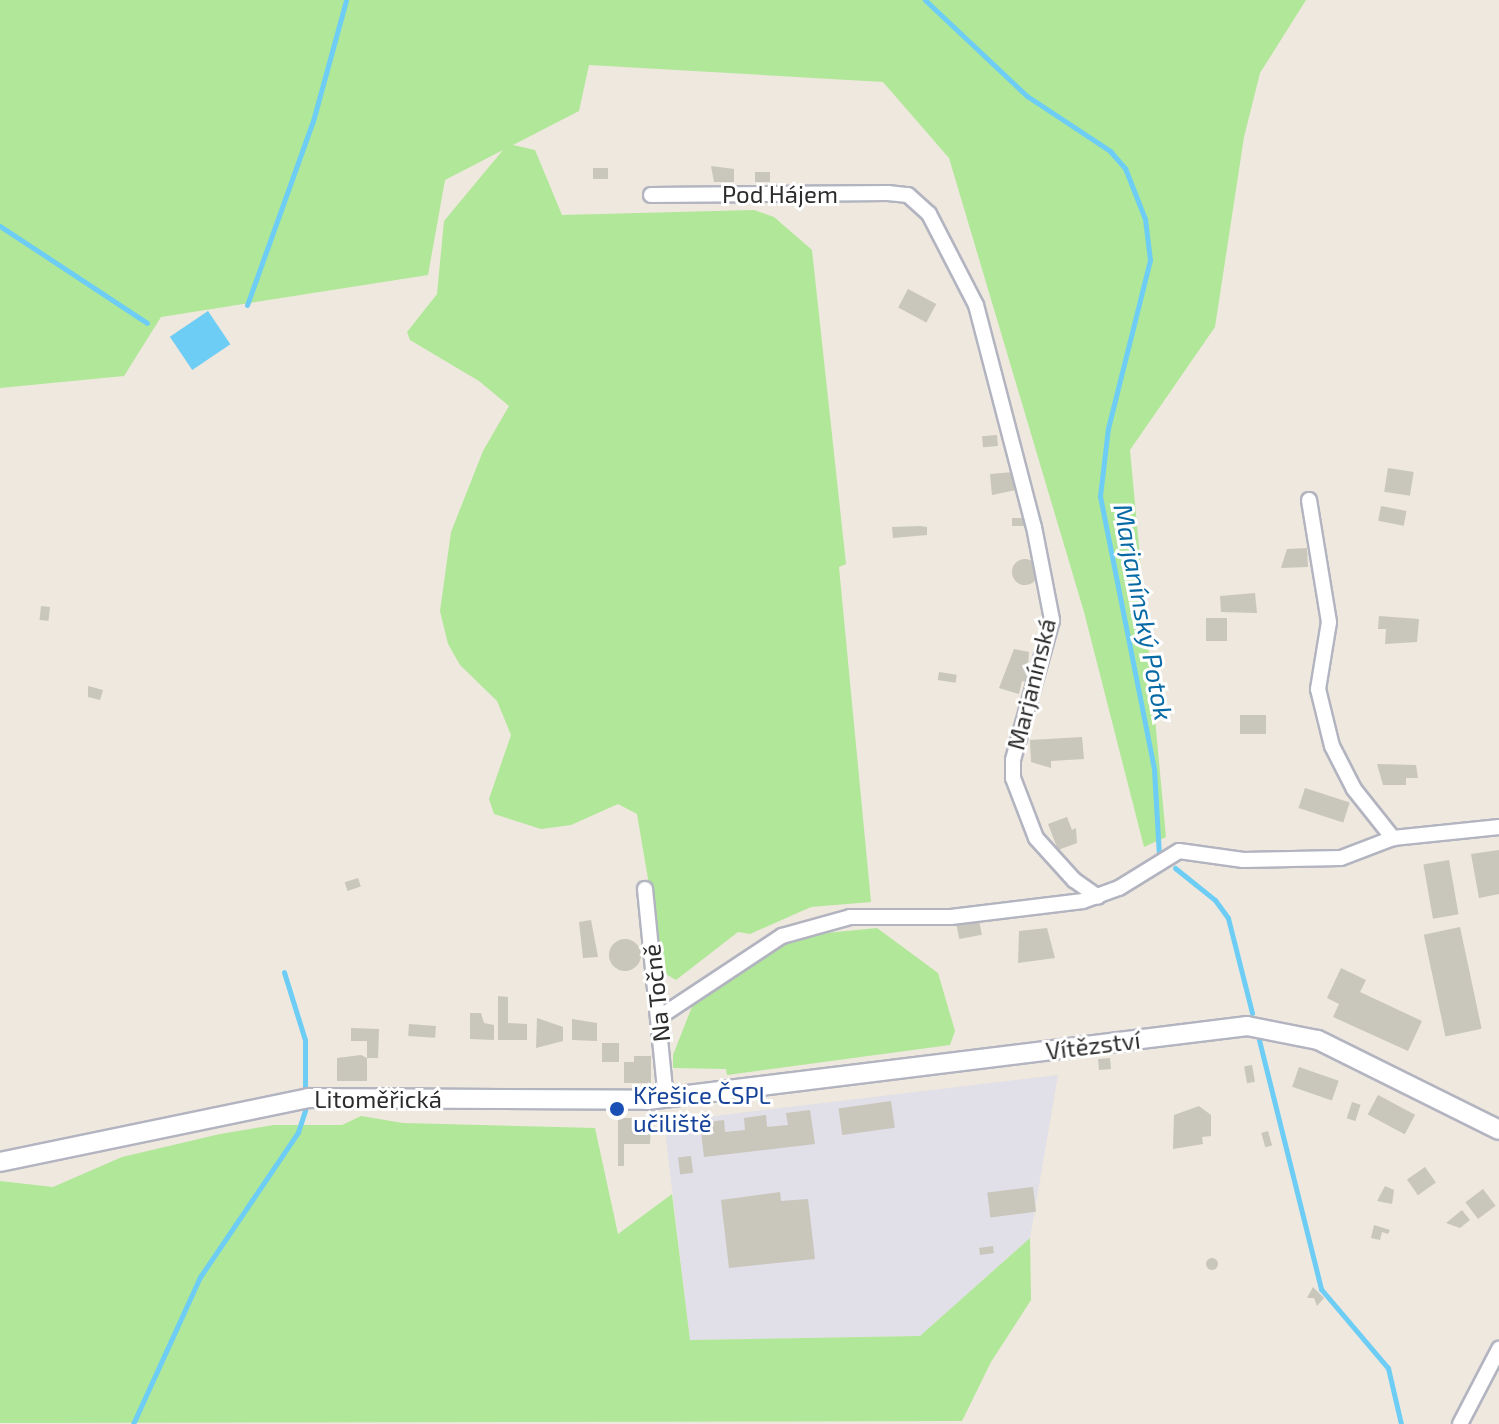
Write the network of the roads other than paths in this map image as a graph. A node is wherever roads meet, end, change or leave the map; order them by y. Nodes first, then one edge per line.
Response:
1 (651, 195) dead end
2 (908, 195) joint
3 (1309, 500) dead end
4 (1499, 827) edge
5 (1393, 838) junction
6 (645, 889) dead end
7 (1098, 897) junction
8 (658, 1018) junction
9 (666, 1098) junction
10 (1499, 1130) edge
11 (0, 1162) edge
12 (1499, 1349) edge
13 (1460, 1424) edge

1 - 2 street, Pod Hájem
2 - 7 street, Marjanínská
3 - 5 street
4 - 5 street
5 - 7 street
6 - 8 street, Na Točně
7 - 8 street
8 - 9 street, Na Točně
9 - 10 main road, Vítězství
9 - 11 main road, Litoměřická
12 - 13 street

